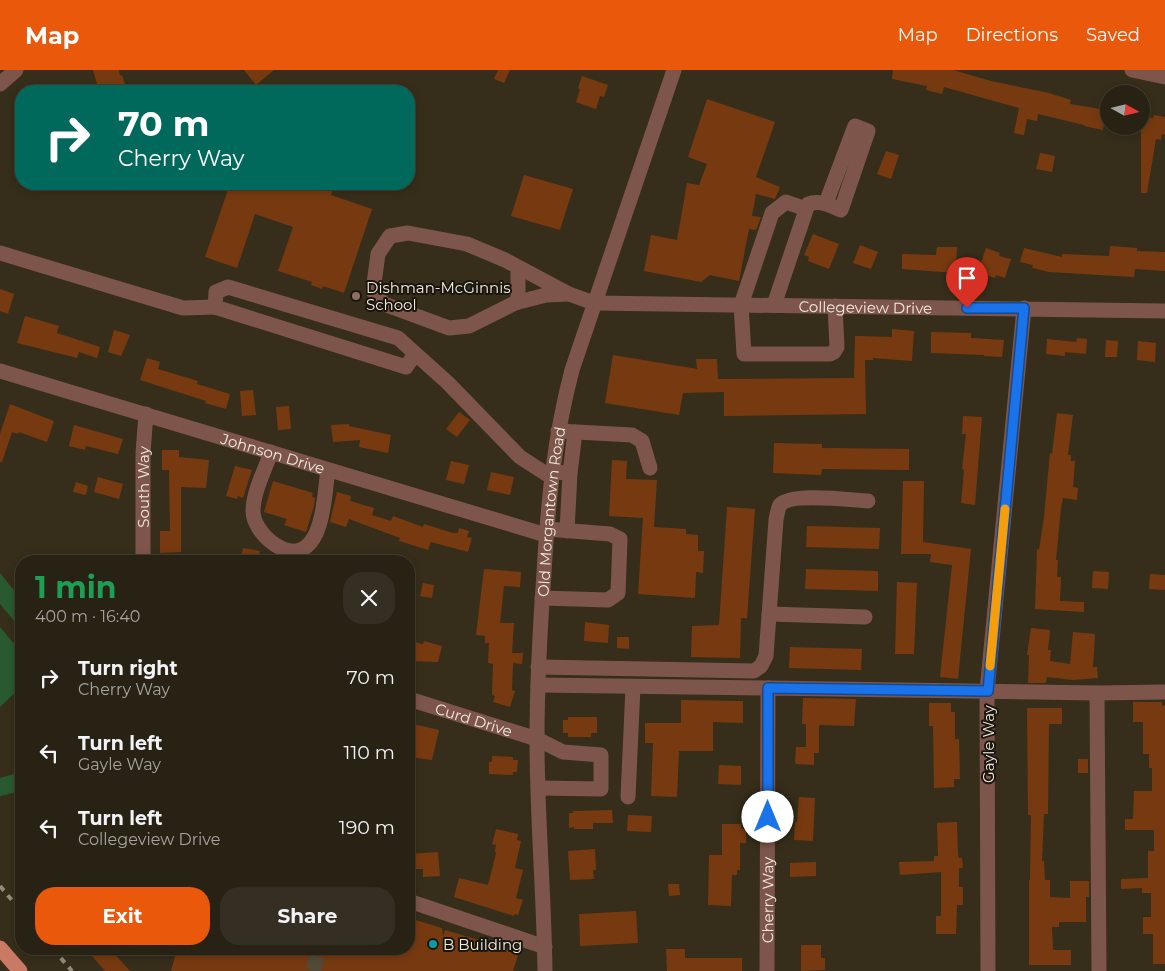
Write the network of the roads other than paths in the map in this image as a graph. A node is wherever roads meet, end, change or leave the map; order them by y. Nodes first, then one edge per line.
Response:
1 (16, 70) edge
2 (674, 70) edge
3 (1132, 70) edge
4 (1165, 77) edge
5 (0, 84) edge
6 (826, 203) junction
7 (806, 209) junction
8 (0, 253) edge
9 (518, 268) junction
10 (569, 294) junction
11 (518, 302) junction
12 (594, 303) junction
13 (741, 305) junction
14 (774, 305) junction
15 (834, 306) junction
16 (214, 307) junction
17 (1024, 308) junction
18 (1165, 311) edge
19 (415, 354) junction
20 (0, 371) edge
21 (146, 414) junction
22 (558, 431) junction
23 (575, 432) junction
24 (271, 452) junction
25 (650, 468) dead end
26 (328, 470) junction
27 (570, 473) junction
28 (551, 474) junction
29 (868, 500) dead end
30 (567, 531) junction
31 (546, 532) junction
32 (143, 555) edge
33 (286, 555) edge
34 (289, 555) edge
35 (542, 598) junction
36 (769, 614) junction
37 (865, 617) dead end
38 (538, 667) junction
39 (538, 685) junction
40 (633, 687) junction
41 (768, 688) junction
42 (988, 691) junction
43 (1165, 692) edge
44 (1097, 693) junction
45 (415, 701) edge
46 (537, 739) junction
47 (539, 788) junction
48 (628, 797) dead end
49 (415, 903) edge
50 (545, 947) junction
51 (0, 948) edge
52 (20, 971) edge
53 (545, 971) edge
54 (767, 971) edge
55 (988, 971) edge
56 (1099, 971) edge

1 - 5 street
2 - 12 street, Old Morgantown Road
3 - 4 street
6 - 6 street
6 - 7 street
7 - 13 street
7 - 14 street
8 - 16 street
9 - 10 street, Collegeview Drive
9 - 11 street
9 - 11 street, Collegeview Drive
10 - 11 street, Collegeview Drive
10 - 12 street, Collegeview Drive
12 - 13 street, Collegeview Drive
12 - 22 street, Old Morgantown Road
13 - 14 street, Collegeview Drive
13 - 15 street
14 - 15 street, Collegeview Drive
15 - 17 street, Collegeview Drive
16 - 19 street
16 - 19 street
17 - 18 street, Collegeview Drive
17 - 42 street, Gayle Way
19 - 28 street
20 - 21 street, Johnson Drive
21 - 24 street, Johnson Drive
21 - 32 street, South Way
22 - 23 street
22 - 28 street, Old Morgantown Road
23 - 25 street
23 - 27 street
24 - 26 street, Johnson Drive
24 - 33 street
26 - 31 street, Johnson Drive
26 - 34 street
27 - 28 street
27 - 30 street
28 - 31 street, Old Morgantown Road
29 - 36 street
30 - 31 street, Johnson Drive
30 - 35 street, Johnson Drive
31 - 35 street, Old Morgantown Road
35 - 38 street, Old Morgantown Road
36 - 37 street
36 - 38 street
38 - 39 street, Old Morgantown Road
39 - 40 street
39 - 46 street, Old Morgantown Road
40 - 41 street
40 - 48 street
41 - 42 street
41 - 54 street, Cherry Way
42 - 44 street
42 - 55 street, Gayle Way
43 - 44 street
44 - 56 street
45 - 46 street, Curd Drive
46 - 47 street, Old Morgantown Road
46 - 47 street, Curd Drive
47 - 50 street, Old Morgantown Road
49 - 50 street
50 - 53 street, Old Morgantown Road
51 - 52 main road

